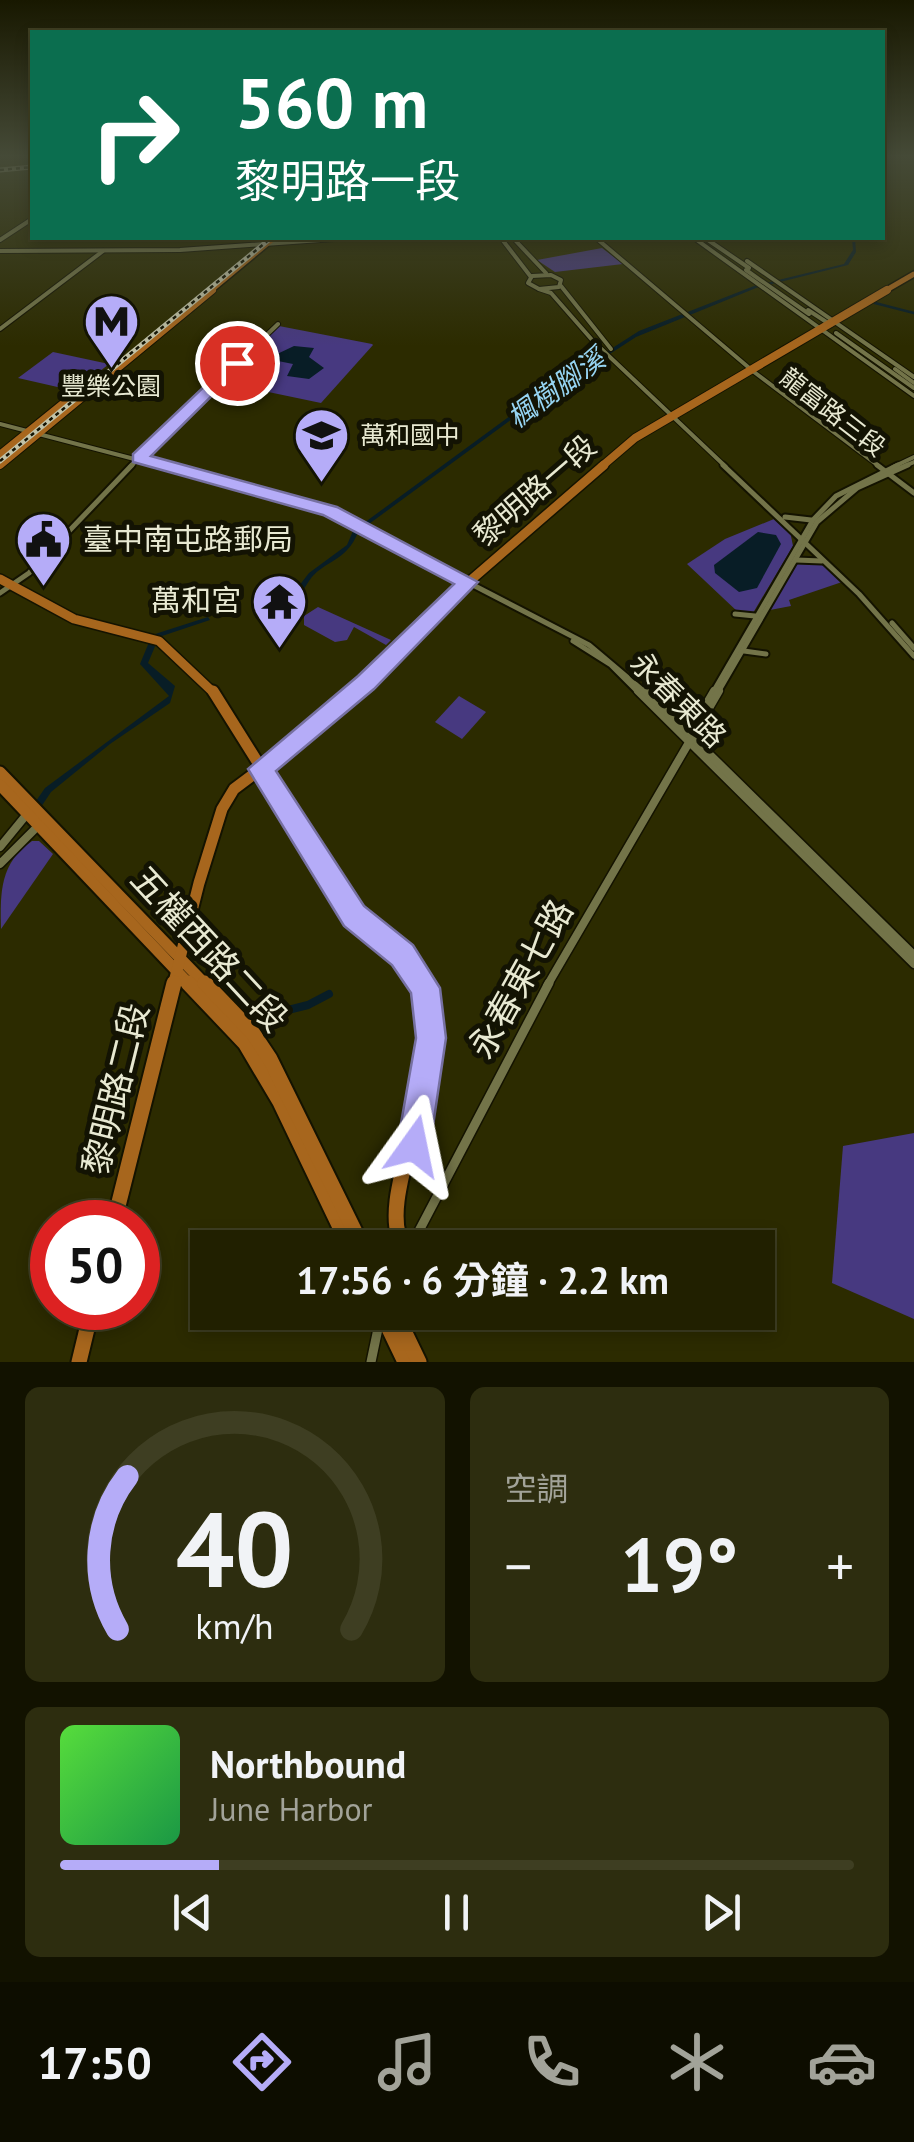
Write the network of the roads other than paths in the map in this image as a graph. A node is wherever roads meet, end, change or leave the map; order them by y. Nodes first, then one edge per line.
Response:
1 (30, 220) edge
2 (0, 240) edge
3 (267, 240) edge
4 (502, 240) edge
5 (515, 240) edge
6 (598, 240) edge
7 (703, 240) edge
8 (703, 240) edge
9 (715, 240) edge
10 (241, 246) junction
11 (0, 250) edge
12 (103, 251) junction
13 (250, 254) junction
14 (914, 274) edge
15 (551, 275) junction
16 (530, 277) junction
17 (769, 284) junction
18 (539, 289) junction
19 (563, 291) junction
20 (278, 324) dead end
21 (827, 325) junction
22 (0, 329) edge
23 (609, 350) junction
24 (752, 368) junction
25 (914, 386) edge
26 (674, 414) junction
27 (0, 424) edge
28 (35, 432) junction
29 (0, 455) edge
30 (138, 459) junction
31 (914, 459) edge
32 (871, 462) junction
33 (0, 465) edge
34 (901, 465) junction
35 (885, 472) junction
36 (870, 479) junction
37 (902, 484) junction
38 (914, 491) edge
39 (785, 517) junction
40 (812, 520) junction
41 (804, 538) junction
42 (795, 561) junction
43 (826, 562) junction
44 (0, 578) edge
45 (467, 584) junction
46 (12, 586) junction
47 (0, 594) edge
48 (734, 614) dead end
49 (757, 616) junction
50 (743, 651) junction
51 (914, 652) edge
52 (766, 654) dead end
53 (666, 712) junction
54 (700, 713) junction
55 (689, 738) junction
56 (260, 769) junction
57 (0, 772) edge
58 (0, 785) edge
59 (31, 809) junction
60 (44, 823) junction
61 (0, 847) edge
62 (0, 864) edge
63 (914, 955) edge
64 (177, 963) junction
65 (914, 964) edge
66 (119, 1200) edge
67 (341, 1230) edge
68 (354, 1230) edge
69 (396, 1230) edge
70 (417, 1230) edge
71 (87, 1330) edge
72 (378, 1330) edge
73 (389, 1330) edge
74 (404, 1330) edge
75 (79, 1362) edge
76 (371, 1362) edge
77 (405, 1362) edge
78 (419, 1362) edge

1 - 2 street
3 - 10 street
3 - 12 street
3 - 13 main road
3 - 28 main road
4 - 16 street
5 - 15 street
6 - 24 street, 龍富路三段
7 - 17 street
8 - 17 street
9 - 17 street
10 - 12 street
10 - 13 street
11 - 12 street
12 - 22 street
13 - 28 main road
14 - 21 main road, 黎明路一段
15 - 16 street
15 - 19 street
16 - 18 street
17 - 21 street
17 - 21 street
18 - 19 street
18 - 23 street
19 - 23 street
20 - 30 street
21 - 24 main road, 黎明路一段
21 - 25 street
21 - 25 street
23 - 26 street
24 - 26 main road, 黎明路一段
24 - 32 street, 龍富路三段
26 - 39 street
26 - 41 street
26 - 45 main road, 黎明路一段
27 - 28 street
28 - 29 main road
28 - 30 street
28 - 33 main road
30 - 45 street, 永春東路
30 - 46 street
31 - 34 street, 永春東七路
32 - 34 street
32 - 35 street, 龍富路三段
32 - 36 street
34 - 35 street, 永春東七路
34 - 37 street
35 - 36 street, 永春東七路
35 - 37 street, 龍富路三段
36 - 37 street
36 - 40 street, 永春東七路
36 - 41 street, 永春東七路
37 - 38 street, 龍富路三段
39 - 40 street
39 - 41 street
40 - 41 street, 永春東七路
41 - 42 street, 永春東七路
41 - 43 street
41 - 49 street, 永春東七路
41 - 51 street
42 - 43 street
42 - 50 street, 永春東七路
43 - 51 street
44 - 46 main road
45 - 53 street, 永春東路
45 - 55 street, 永春東路
45 - 56 main road, 黎明路一段
46 - 47 street
46 - 56 main road
48 - 49 street
49 - 54 street, 永春東七路
50 - 52 street
50 - 55 street, 永春東七路
53 - 54 street
53 - 55 street, 永春東路
54 - 55 street, 永春東七路
55 - 63 street, 永春東路
55 - 65 street, 永春東路
55 - 70 street, 永春東七路
56 - 64 main road, 黎明路一段
56 - 69 main road
57 - 59 main road, 五權西路二段
58 - 59 main road, 五權西路二段
59 - 60 main road, 五權西路二段
59 - 61 street
60 - 62 street
60 - 64 main road, 五權西路二段
64 - 66 main road, 黎明路二段
64 - 67 main road, 五權西路二段
64 - 68 main road, 五權西路二段
71 - 75 main road
72 - 76 street
73 - 77 main road
74 - 78 main road

